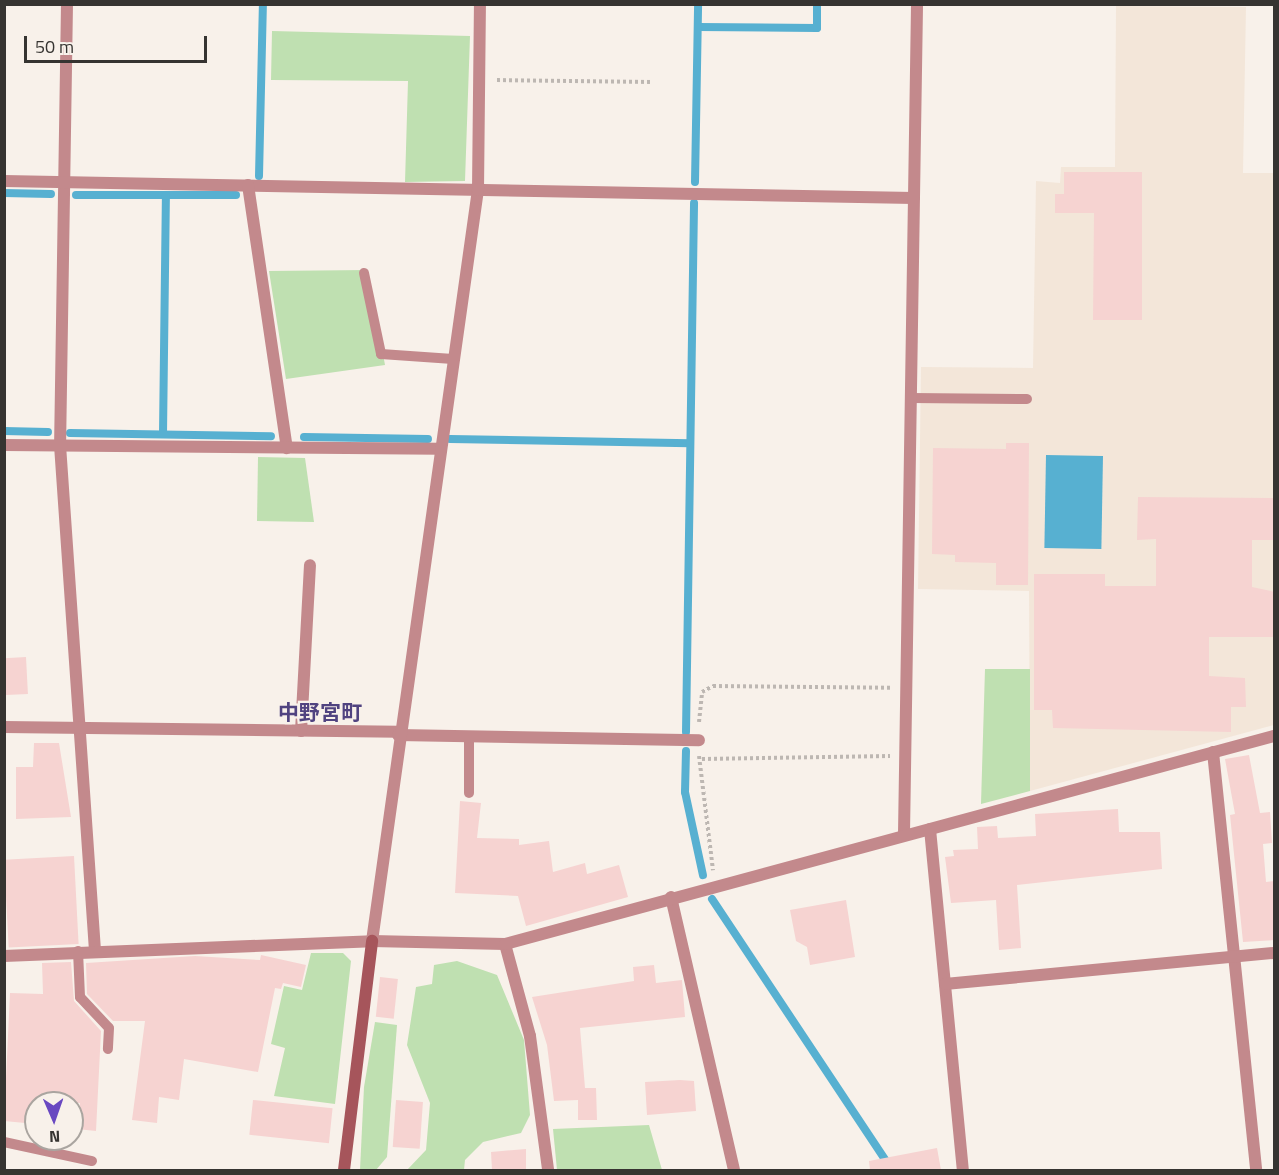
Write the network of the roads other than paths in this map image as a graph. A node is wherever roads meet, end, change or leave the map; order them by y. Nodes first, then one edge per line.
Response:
1 (67, 4) edge
2 (480, 4) edge
3 (918, 4) edge
4 (4, 181) edge
5 (64, 182) junction
6 (248, 185) junction
7 (478, 190) junction
8 (914, 198) junction
9 (364, 273) dead end
10 (453, 359) junction
11 (911, 398) junction
12 (1027, 399) dead end
13 (4, 445) edge
14 (60, 445) junction
15 (287, 448) junction
16 (439, 449) junction
17 (310, 565) dead end
18 (4, 727) edge
19 (78, 728) junction
20 (301, 731) junction
21 (398, 734) junction
22 (469, 736) junction
23 (1275, 736) edge
24 (699, 740) road end
25 (1213, 752) junction
26 (469, 793) dead end
27 (930, 829) junction
28 (904, 834) junction
29 (671, 897) junction
30 (372, 941) junction
31 (505, 944) junction
32 (95, 950) junction
33 (78, 951) junction
34 (1275, 953) edge
35 (4, 956) edge
36 (1234, 957) junction
37 (945, 984) junction
38 (108, 1049) dead end
39 (4, 1142) edge
40 (92, 1161) dead end
41 (344, 1170) edge
42 (548, 1170) edge
43 (734, 1170) edge
44 (963, 1170) edge
45 (1256, 1170) edge

1 - 5 street
2 - 7 street
3 - 8 street
4 - 5 street
5 - 6 street
5 - 14 street
6 - 7 street
6 - 15 street
7 - 8 street
7 - 10 street
8 - 11 street
9 - 10 lane
10 - 16 street
11 - 12 lane
11 - 28 street
13 - 14 street
14 - 15 street
14 - 19 street
15 - 16 street
16 - 21 street
17 - 20 street
18 - 19 street
19 - 20 street
19 - 32 street
20 - 21 street
21 - 22 street
21 - 30 street
22 - 24 street
22 - 26 lane
23 - 25 street
25 - 27 street
25 - 36 street
27 - 28 street
27 - 37 street
28 - 29 street
29 - 31 street
29 - 43 street
30 - 31 street
30 - 32 street
30 - 41 street
31 - 42 street
32 - 33 street
33 - 35 street
33 - 38 lane
34 - 36 street
36 - 37 street
36 - 45 street
37 - 44 street
39 - 40 lane

